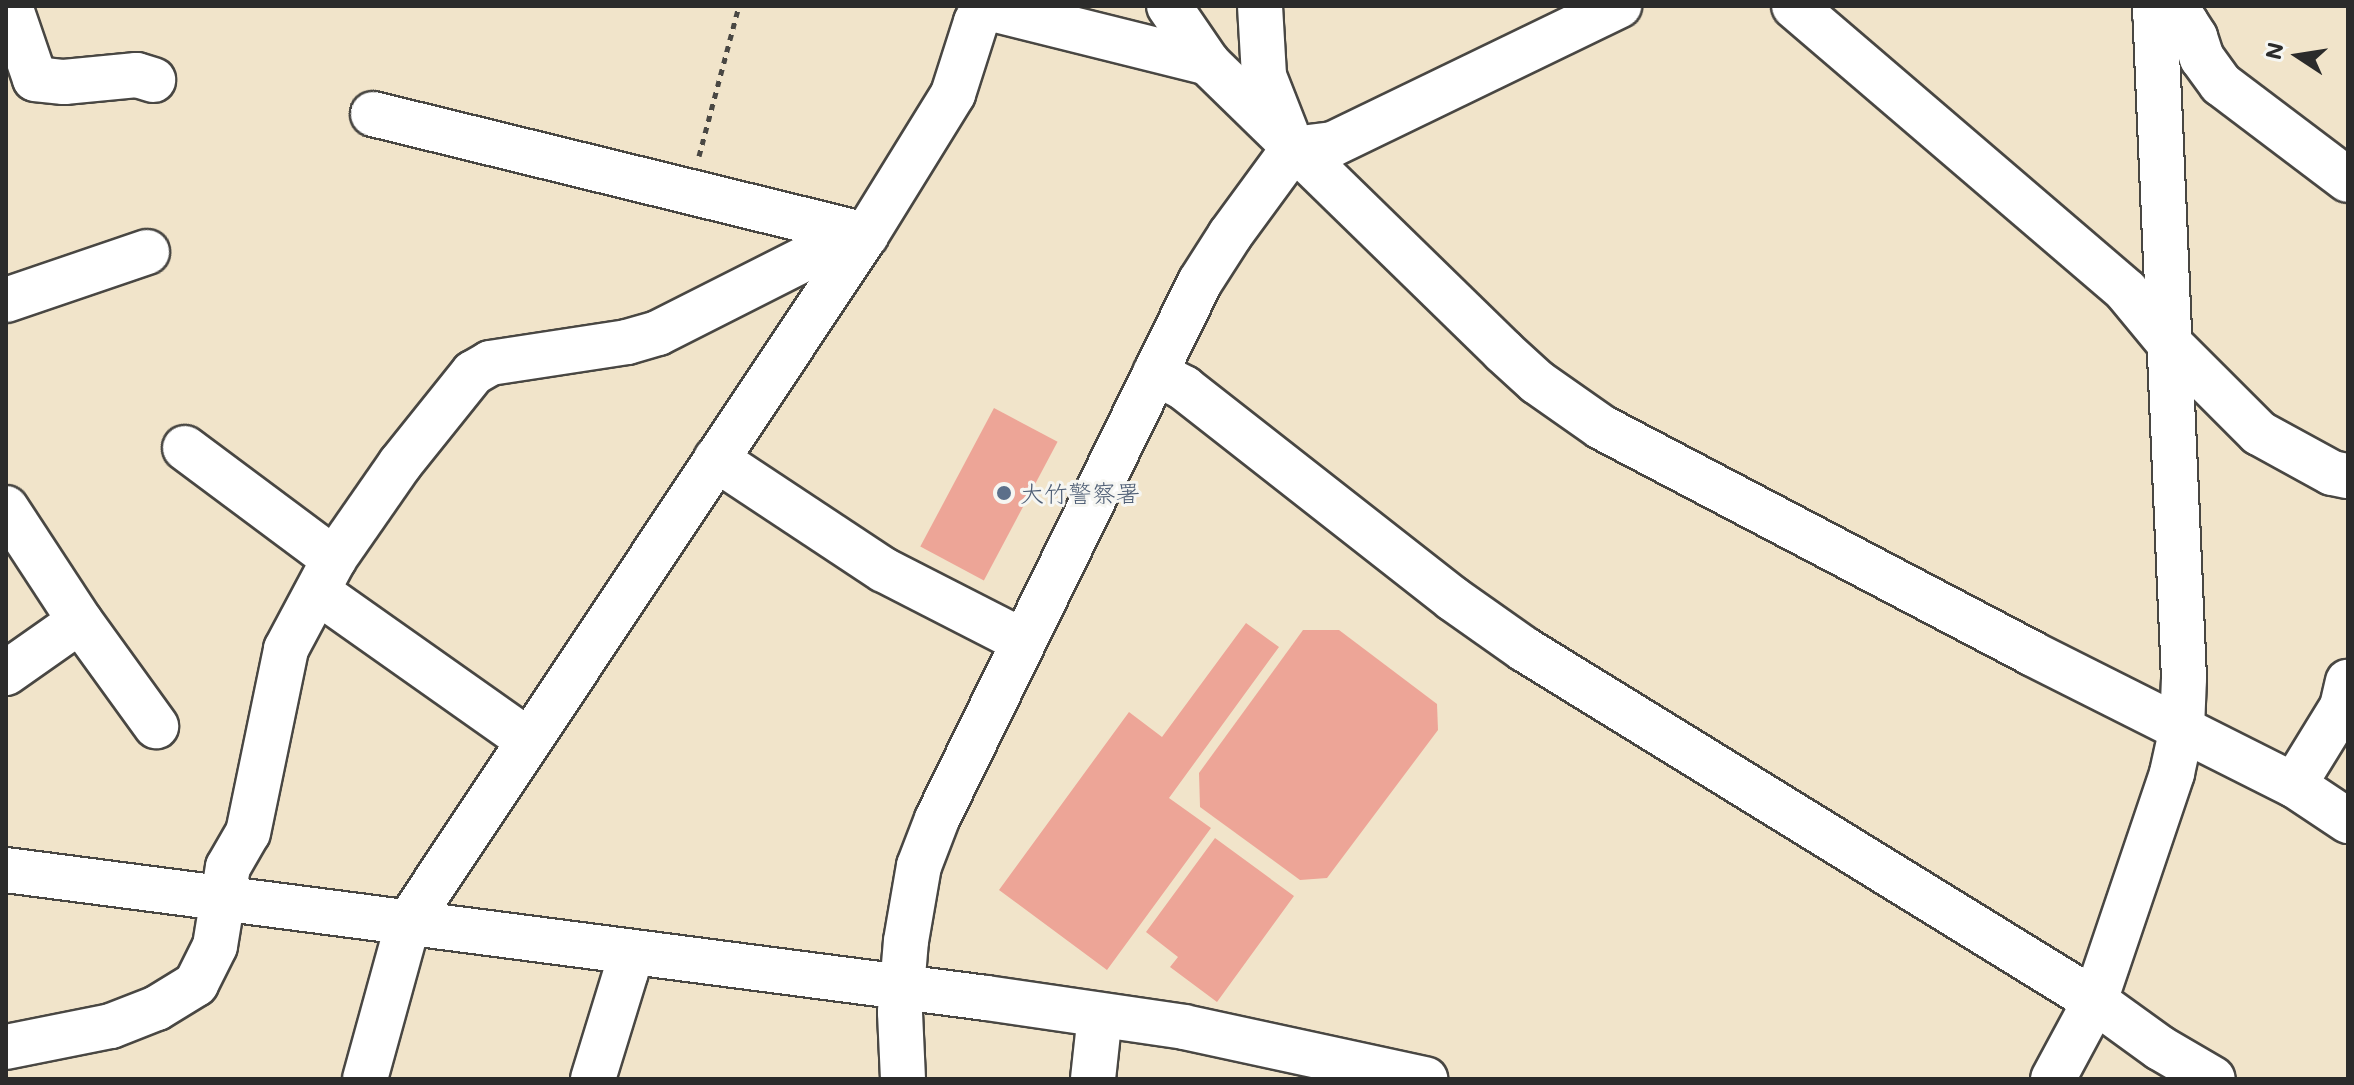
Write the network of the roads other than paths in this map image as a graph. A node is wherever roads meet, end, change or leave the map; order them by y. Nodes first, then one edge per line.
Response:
1 (10, 6) edge
2 (1169, 6) edge
3 (1260, 6) edge
4 (1619, 6) edge
5 (1794, 6) edge
6 (982, 8) edge
7 (2155, 10) edge
8 (1208, 63) junction
9 (153, 80) dead end
10 (373, 114) dead end
11 (1293, 149) junction
12 (2348, 180) edge
13 (866, 235) junction
14 (147, 252) dead end
15 (6, 300) edge
16 (2170, 344) junction
17 (1155, 373) junction
18 (185, 448) dead end
19 (716, 459) junction
20 (2348, 476) edge
21 (6, 508) edge
22 (326, 576) junction
23 (80, 621) junction
24 (1023, 641) junction
25 (6, 673) edge
26 (2348, 682) edge
27 (156, 726) dead end
28 (2182, 728) junction
29 (529, 741) junction
30 (2294, 785) junction
31 (2348, 821) edge
32 (6, 870) edge
33 (222, 899) junction
34 (408, 923) junction
35 (628, 952) junction
36 (900, 987) junction
37 (2095, 1001) junction
38 (1100, 1015) junction
39 (6, 1047) edge
40 (365, 1079) edge
41 (593, 1079) edge
42 (903, 1079) edge
43 (1093, 1079) edge
44 (1425, 1079) edge
45 (2053, 1079) edge
46 (2213, 1079) edge

1 - 9 street
2 - 8 street
3 - 11 street
4 - 11 street
5 - 16 street
6 - 8 street
6 - 13 street
7 - 12 street
7 - 16 street
8 - 11 street
10 - 13 street
11 - 17 street
11 - 28 street
13 - 19 street
13 - 22 street
14 - 15 street
16 - 20 street
16 - 28 street
17 - 24 street
17 - 37 street
18 - 22 street
19 - 24 street
19 - 29 street
21 - 23 street
22 - 29 street
22 - 33 street
23 - 25 street
23 - 27 street
24 - 36 street
26 - 30 street
28 - 30 street
28 - 37 street
29 - 34 street
30 - 31 street
32 - 33 street
33 - 34 street
33 - 39 street
34 - 35 street
34 - 40 street
35 - 36 street
35 - 41 street
36 - 38 street
36 - 42 street
37 - 45 street
37 - 46 street
38 - 43 street
38 - 44 street

